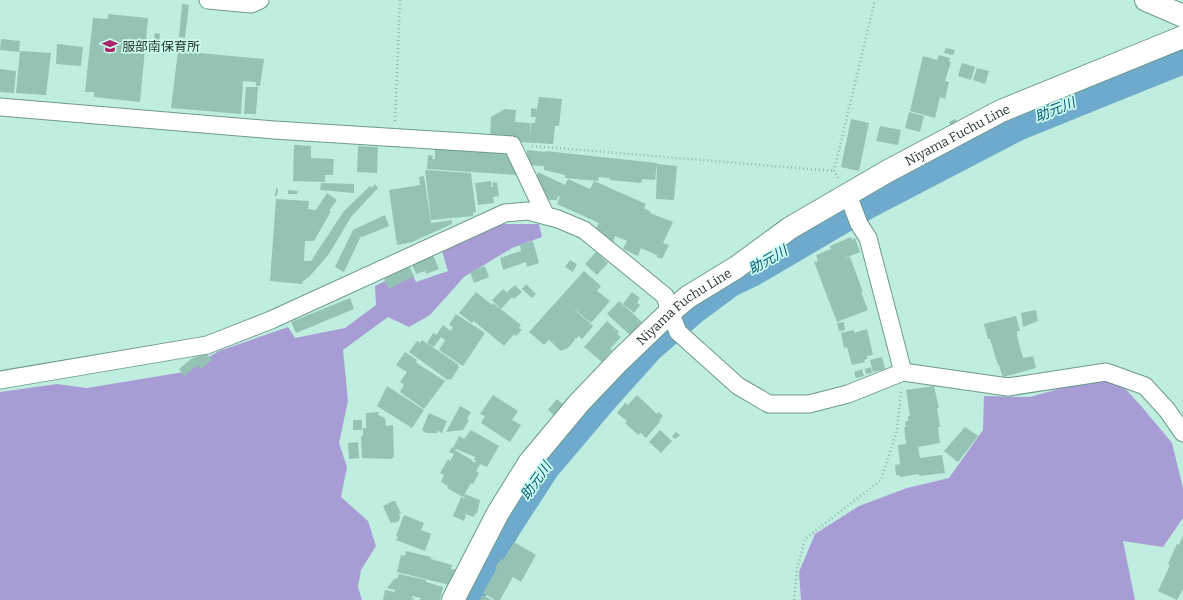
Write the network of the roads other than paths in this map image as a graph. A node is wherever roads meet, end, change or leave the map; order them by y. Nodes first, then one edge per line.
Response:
1 (208, 0) edge
2 (260, 0) edge
3 (1146, 0) edge
4 (1183, 16) edge
5 (1183, 37) edge
6 (0, 107) edge
7 (848, 195) junction
8 (546, 216) junction
9 (670, 312) junction
10 (903, 372) junction
11 (0, 380) edge
12 (1183, 433) edge
13 (453, 600) edge

1 - 2 street
3 - 4 main road
5 - 7 main road, Niyama Fuchu Line
6 - 8 street
7 - 9 main road, Niyama Fuchu Line
7 - 10 street
8 - 9 street
8 - 11 street
9 - 10 street
9 - 13 main road, Niyama Fuchu Line
10 - 12 street

